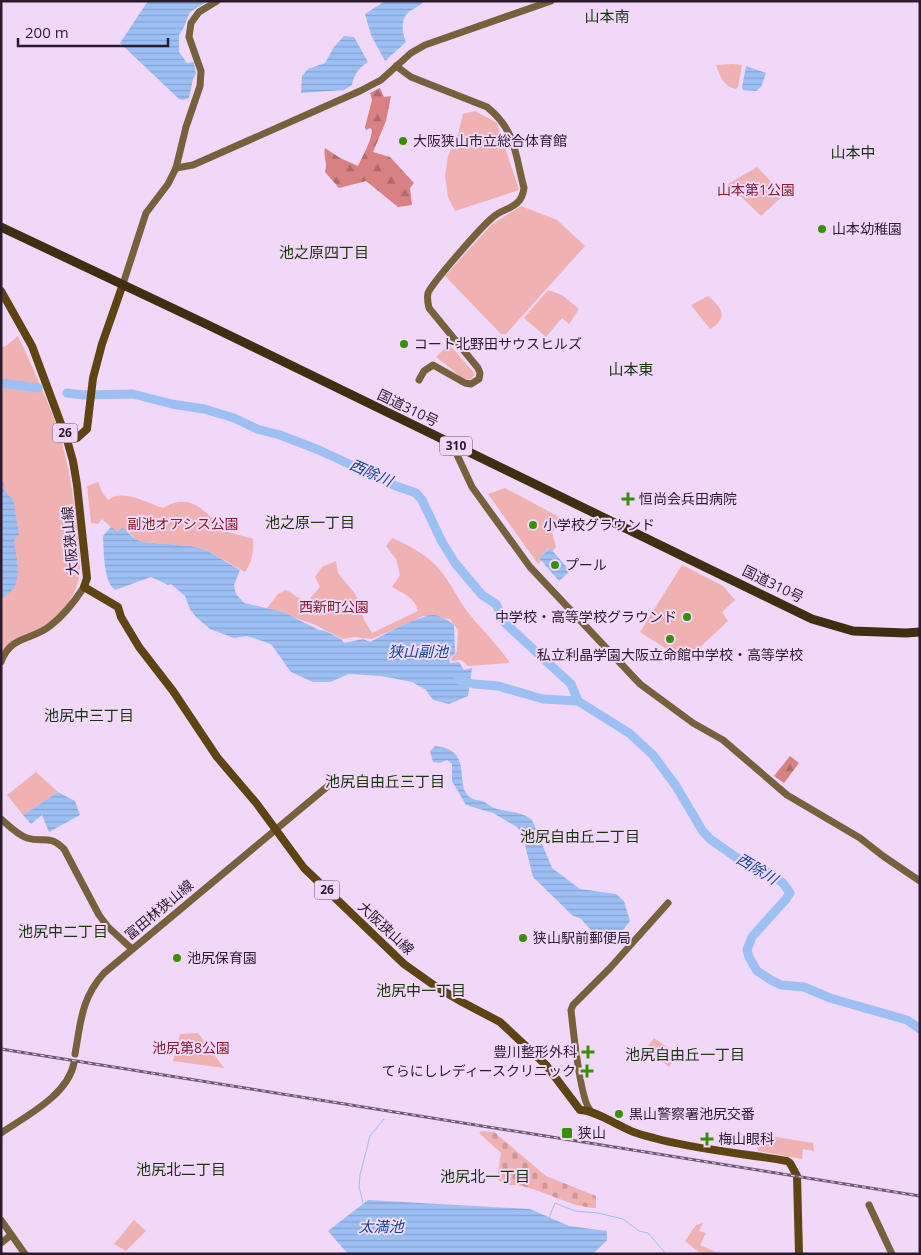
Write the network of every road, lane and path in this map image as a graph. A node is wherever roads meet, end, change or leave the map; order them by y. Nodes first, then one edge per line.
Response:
1 (217, 1) edge
2 (551, 1) edge
3 (396, 66) junction
4 (176, 168) junction
5 (1, 227) edge
6 (122, 284) junction
7 (1, 290) edge
8 (419, 380) dead end
9 (67, 440) junction
10 (452, 444) junction
11 (84, 587) junction
12 (920, 632) edge
13 (1, 662) edge
14 (334, 781) dead end
15 (1, 819) edge
16 (275, 829) junction
17 (920, 881) edge
18 (668, 903) dead end
19 (132, 949) junction
20 (75, 1054) dead end
21 (74, 1063) dead end
22 (590, 1110) junction
23 (1, 1133) edge
24 (869, 1205) dead end
25 (1, 1220) edge
26 (11, 1235) junction
27 (1, 1242) edge
28 (25, 1254) edge
29 (799, 1254) edge
30 (892, 1254) edge

1 - 4 street
2 - 3 street
3 - 4 street
3 - 8 street
4 - 6 street
5 - 6 highway, 国道310号 / 310
6 - 9 main road, 26
6 - 10 highway, 国道310号 / 310
7 - 9 main road, 大阪狭山線 / 26
9 - 11 main road, 大阪狭山線 / 26
10 - 12 highway, 国道310号 / 310
10 - 17 street
11 - 13 street
11 - 16 main road, 大阪狭山線 / 26
14 - 16 street, 富田林狭山線
15 - 19 street
16 - 19 street, 富田林狭山線
16 - 22 main road, 大阪狭山線 / 26
18 - 22 street
19 - 20 street, 富田林狭山線
21 - 23 street
22 - 29 main road, 大阪狭山線 / 26
24 - 30 street
25 - 26 street
26 - 27 street
26 - 28 street

